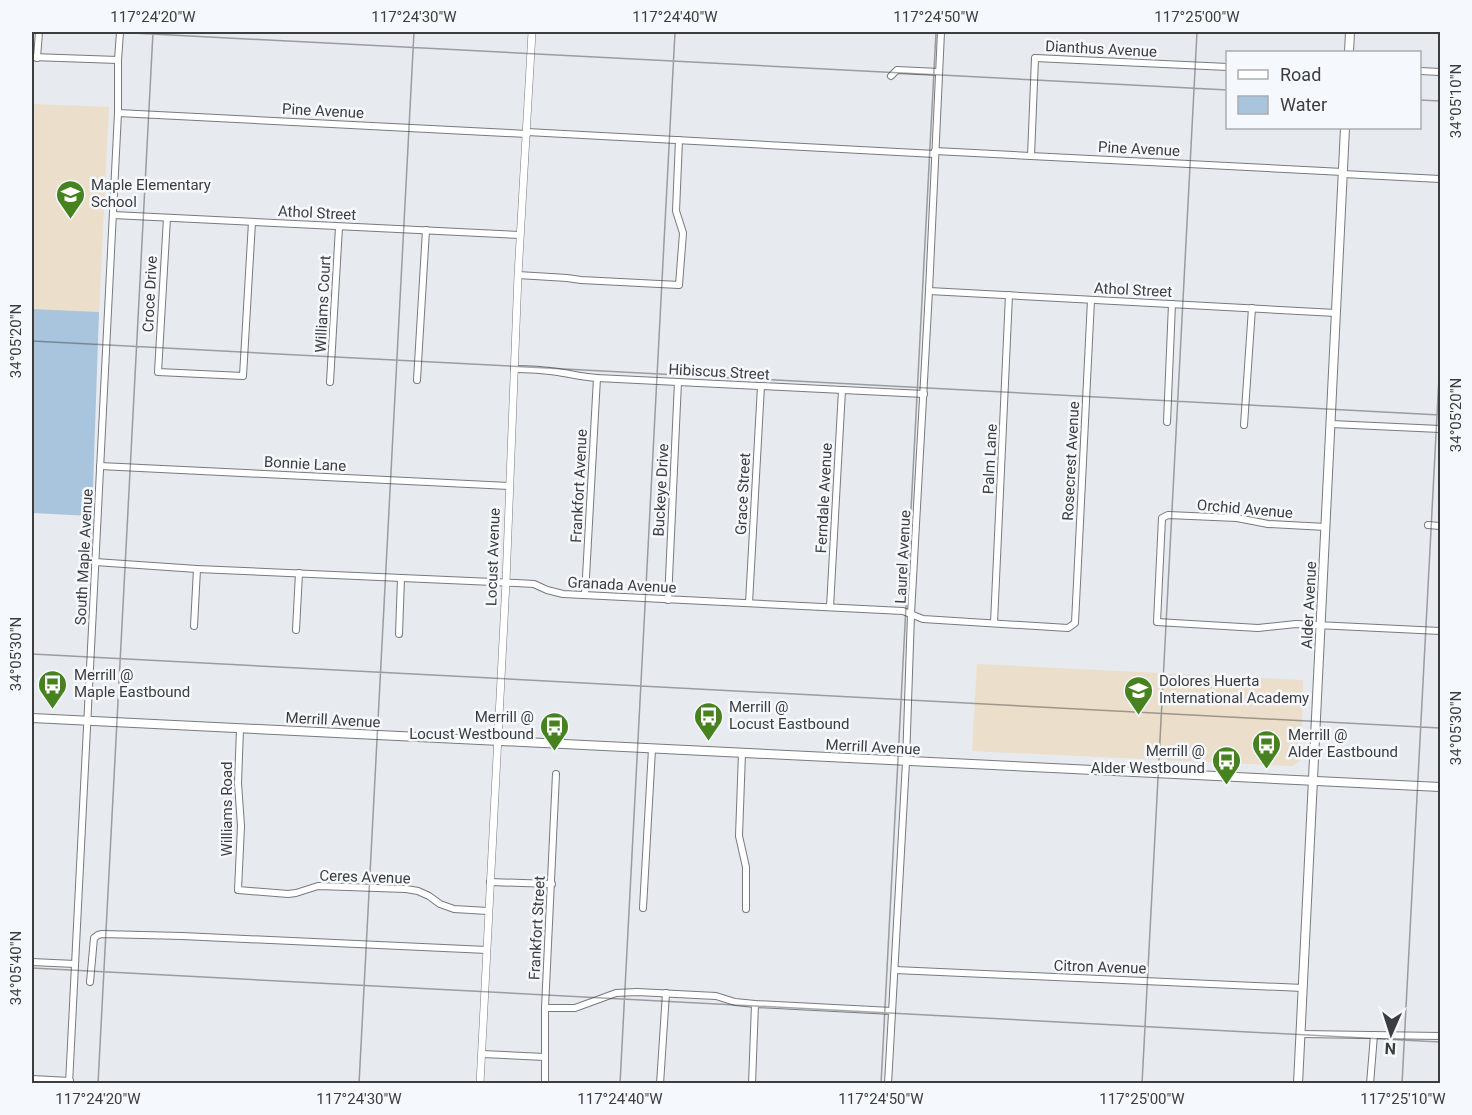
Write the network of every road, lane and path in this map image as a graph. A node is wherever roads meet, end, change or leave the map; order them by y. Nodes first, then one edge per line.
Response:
1 (39, 32) edge
2 (120, 32) edge
3 (532, 32) edge
4 (941, 32) edge
5 (1350, 32) edge
6 (1349, 51) edge
7 (34, 57) edge
8 (118, 60) junction
9 (1226, 67) edge
10 (1421, 71) edge
11 (939, 72) junction
12 (1440, 72) edge
13 (891, 76) dead end
14 (118, 113) junction
15 (1345, 129) edge
16 (527, 133) junction
17 (679, 140) junction
18 (935, 152) junction
19 (1031, 156) junction
20 (1343, 173) junction
21 (1440, 179) edge
22 (113, 215) junction
23 (167, 218) junction
24 (252, 222) junction
25 (339, 226) junction
26 (426, 230) junction
27 (520, 235) junction
28 (518, 275) junction
29 (929, 291) junction
30 (1010, 295) junction
31 (1091, 300) junction
32 (1172, 304) junction
33 (1252, 308) junction
34 (1336, 313) junction
35 (514, 369) junction
36 (597, 378) junction
37 (417, 380) dead end
38 (330, 382) dead end
39 (678, 382) junction
40 (761, 386) junction
41 (842, 390) junction
42 (924, 394) junction
43 (1167, 422) dead end
44 (1331, 424) junction
45 (1244, 425) dead end
46 (1440, 429) edge
47 (100, 466) junction
48 (509, 486) junction
49 (1428, 525) dead end
50 (1440, 526) edge
51 (1326, 527) junction
52 (95, 562) junction
53 (197, 569) junction
54 (299, 573) junction
55 (402, 578) junction
56 (506, 582) junction
57 (585, 596) junction
58 (668, 600) junction
59 (749, 603) junction
60 (830, 607) junction
61 (911, 614) junction
62 (994, 623) junction
63 (1075, 623) joint
64 (1321, 625) junction
65 (194, 626) dead end
66 (296, 630) dead end
67 (1440, 631) edge
68 (399, 634) dead end
69 (32, 718) edge
70 (88, 720) junction
71 (240, 729) junction
72 (497, 742) junction
73 (652, 749) junction
74 (742, 753) junction
75 (906, 762) junction
76 (556, 774) dead end
77 (1313, 781) junction
78 (1440, 787) edge
79 (490, 882) junction
80 (552, 884) junction
81 (238, 890) joint
82 (643, 908) dead end
83 (746, 909) dead end
84 (488, 911) junction
85 (487, 950) junction
86 (32, 962) edge
87 (75, 964) junction
88 (895, 970) junction
89 (90, 982) dead end
90 (1303, 988) junction
91 (666, 993) junction
92 (755, 1004) junction
93 (545, 1008) junction
94 (892, 1011) junction
95 (1301, 1034) junction
96 (1374, 1035) junction
97 (1440, 1036) edge
98 (482, 1054) junction
99 (545, 1057) junction
100 (32, 1078) edge
101 (70, 1082) edge
102 (480, 1083) edge
103 (545, 1083) edge
104 (660, 1083) edge
105 (752, 1083) edge
106 (888, 1083) edge
107 (1298, 1083) edge
108 (1370, 1083) edge

1 - 7 street
2 - 8 street, South Maple Avenue
3 - 16 street, Locust Avenue
4 - 11 street, Laurel Avenue
5 - 6 main road
7 - 8 street
8 - 14 street, South Maple Avenue
9 - 19 street, Dianthus Avenue
10 - 12 street
11 - 13 street
11 - 18 street, Laurel Avenue
14 - 16 street, Pine Avenue
14 - 22 street, South Maple Avenue
15 - 20 main road, Alder Avenue
16 - 17 street, Pine Avenue
16 - 27 street, Locust Avenue
17 - 18 street, Pine Avenue
17 - 28 street
18 - 19 street, Pine Avenue
18 - 29 street, Laurel Avenue
19 - 20 street, Pine Avenue
20 - 21 street, Pine Avenue
20 - 34 main road, Alder Avenue
22 - 23 street, Athol Street
22 - 47 street, South Maple Avenue
23 - 24 street, Athol Street
23 - 24 street, Croce Drive
24 - 25 street, Athol Street
25 - 26 street, Athol Street
25 - 38 street, Williams Court
26 - 27 street, Athol Street
26 - 37 street
27 - 28 street, Locust Avenue
28 - 35 street, Locust Avenue
29 - 30 street, Athol Street
29 - 42 street, Laurel Avenue
30 - 31 street, Athol Street
30 - 62 street, Palm Lane
31 - 32 street, Athol Street
31 - 63 street, Rosecrest Avenue
32 - 33 street, Athol Street
32 - 43 street
33 - 34 street, Athol Street
33 - 45 street
34 - 44 main road, Alder Avenue
35 - 36 street, Hibiscus Street
35 - 48 street, Locust Avenue
36 - 39 street, Hibiscus Street
36 - 57 street, Frankfort Avenue
39 - 40 street, Hibiscus Street
39 - 58 street, Buckeye Drive
40 - 41 street, Hibiscus Street
40 - 59 street, Grace Street
41 - 42 street, Hibiscus Street
41 - 60 street, Ferndale Avenue
42 - 61 street, Laurel Avenue
44 - 46 street
44 - 51 main road, Alder Avenue
47 - 48 street, Bonnie Lane
47 - 52 street, South Maple Avenue
48 - 56 street, Locust Avenue
49 - 50 street
51 - 64 main road, Alder Avenue
51 - 64 street, Orchid Avenue
52 - 53 street, Granada Avenue
52 - 70 street, South Maple Avenue
53 - 54 street, Granada Avenue
53 - 65 street
54 - 55 street, Granada Avenue
54 - 66 street
55 - 56 street, Granada Avenue
55 - 68 street
56 - 57 street, Granada Avenue
56 - 72 street, Locust Avenue
57 - 58 street, Granada Avenue
58 - 59 street, Granada Avenue
59 - 60 street, Granada Avenue
60 - 61 street, Granada Avenue
61 - 62 street, Granada Avenue
61 - 75 street, Laurel Avenue
62 - 63 street, Granada Avenue
64 - 67 street
64 - 77 main road, Alder Avenue
69 - 70 main road, Merrill Avenue
70 - 71 main road, Merrill Avenue
70 - 87 street, South Maple Avenue
71 - 72 main road, Merrill Avenue
71 - 81 street, Williams Road
72 - 73 main road, Merrill Avenue
72 - 79 street, Locust Avenue
73 - 74 main road, Merrill Avenue
73 - 82 street
74 - 75 main road, Merrill Avenue
74 - 83 street
75 - 77 main road, Merrill Avenue
75 - 88 street, Laurel Avenue
76 - 80 street, Frankfort Street
77 - 78 main road, Merrill Avenue
77 - 90 main road, Alder Avenue
79 - 80 street
79 - 84 street, Locust Avenue
80 - 93 street, Frankfort Street
81 - 84 street, Ceres Avenue
84 - 85 street, Locust Avenue
85 - 89 street
85 - 98 street, Locust Avenue
86 - 87 street
87 - 101 street, South Maple Avenue
88 - 90 street, Citron Avenue
88 - 94 street, Laurel Avenue
90 - 95 main road, Alder Avenue
91 - 92 street
91 - 93 street
91 - 104 street
92 - 94 street
92 - 105 street
93 - 99 street, Frankfort Street
94 - 106 street, Laurel Avenue
95 - 96 street
95 - 107 main road, Alder Avenue
96 - 97 street
96 - 108 street
98 - 99 street
98 - 102 street, Locust Avenue
99 - 103 street, Frankfort Street
100 - 101 street

